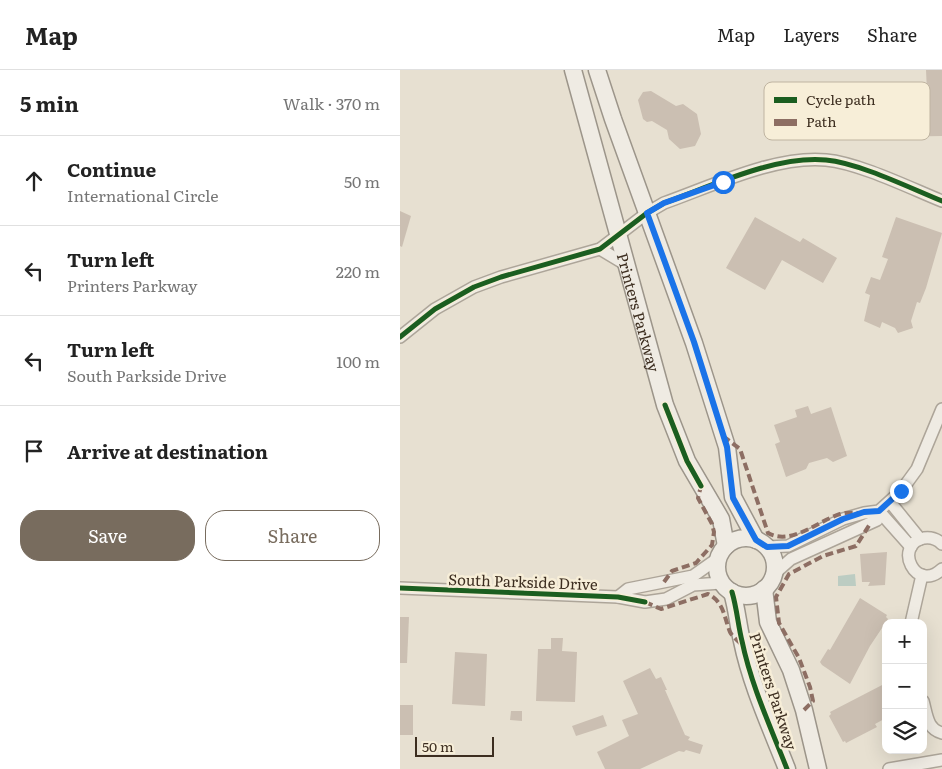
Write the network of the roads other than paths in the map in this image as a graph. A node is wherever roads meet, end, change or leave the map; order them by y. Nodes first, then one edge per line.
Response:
1 (573, 70) edge
2 (597, 70) edge
3 (942, 200) edge
4 (647, 213) junction
5 (617, 236) junction
6 (600, 249) junction
7 (625, 264) junction
8 (400, 337) edge
9 (942, 409) edge
10 (890, 502) junction
11 (879, 511) junction
12 (762, 543) junction
13 (916, 543) junction
14 (942, 544) edge
15 (722, 553) junction
16 (942, 569) edge
17 (774, 574) junction
18 (922, 575) junction
19 (400, 588) edge
20 (726, 588) junction
21 (764, 588) junction
22 (618, 597) junction
23 (912, 619) edge
24 (925, 709) edge
25 (942, 733) edge
26 (942, 760) edge
27 (787, 769) edge
28 (818, 769) edge
29 (888, 769) edge

1 - 5 main road, Printers Parkway
2 - 4 main road
3 - 4 street
4 - 5 street
4 - 12 main road
5 - 6 street
5 - 7 main road, Printers Parkway
6 - 7 street
6 - 8 street
7 - 15 main road, Printers Parkway
9 - 10 street
10 - 11 street
10 - 13 street
11 - 12 street
11 - 13 street
11 - 17 street
12 - 15 main road
12 - 17 main road
13 - 14 street
13 - 18 street
15 - 20 main road
15 - 22 street
16 - 18 street
17 - 21 main road
18 - 23 street
19 - 22 street, South Parkside Drive
20 - 21 main road, South Parkside Drive
20 - 22 street, South Parkside Drive
20 - 27 main road, Printers Parkway
21 - 28 main road, Printers Parkway
24 - 25 street
26 - 29 street

